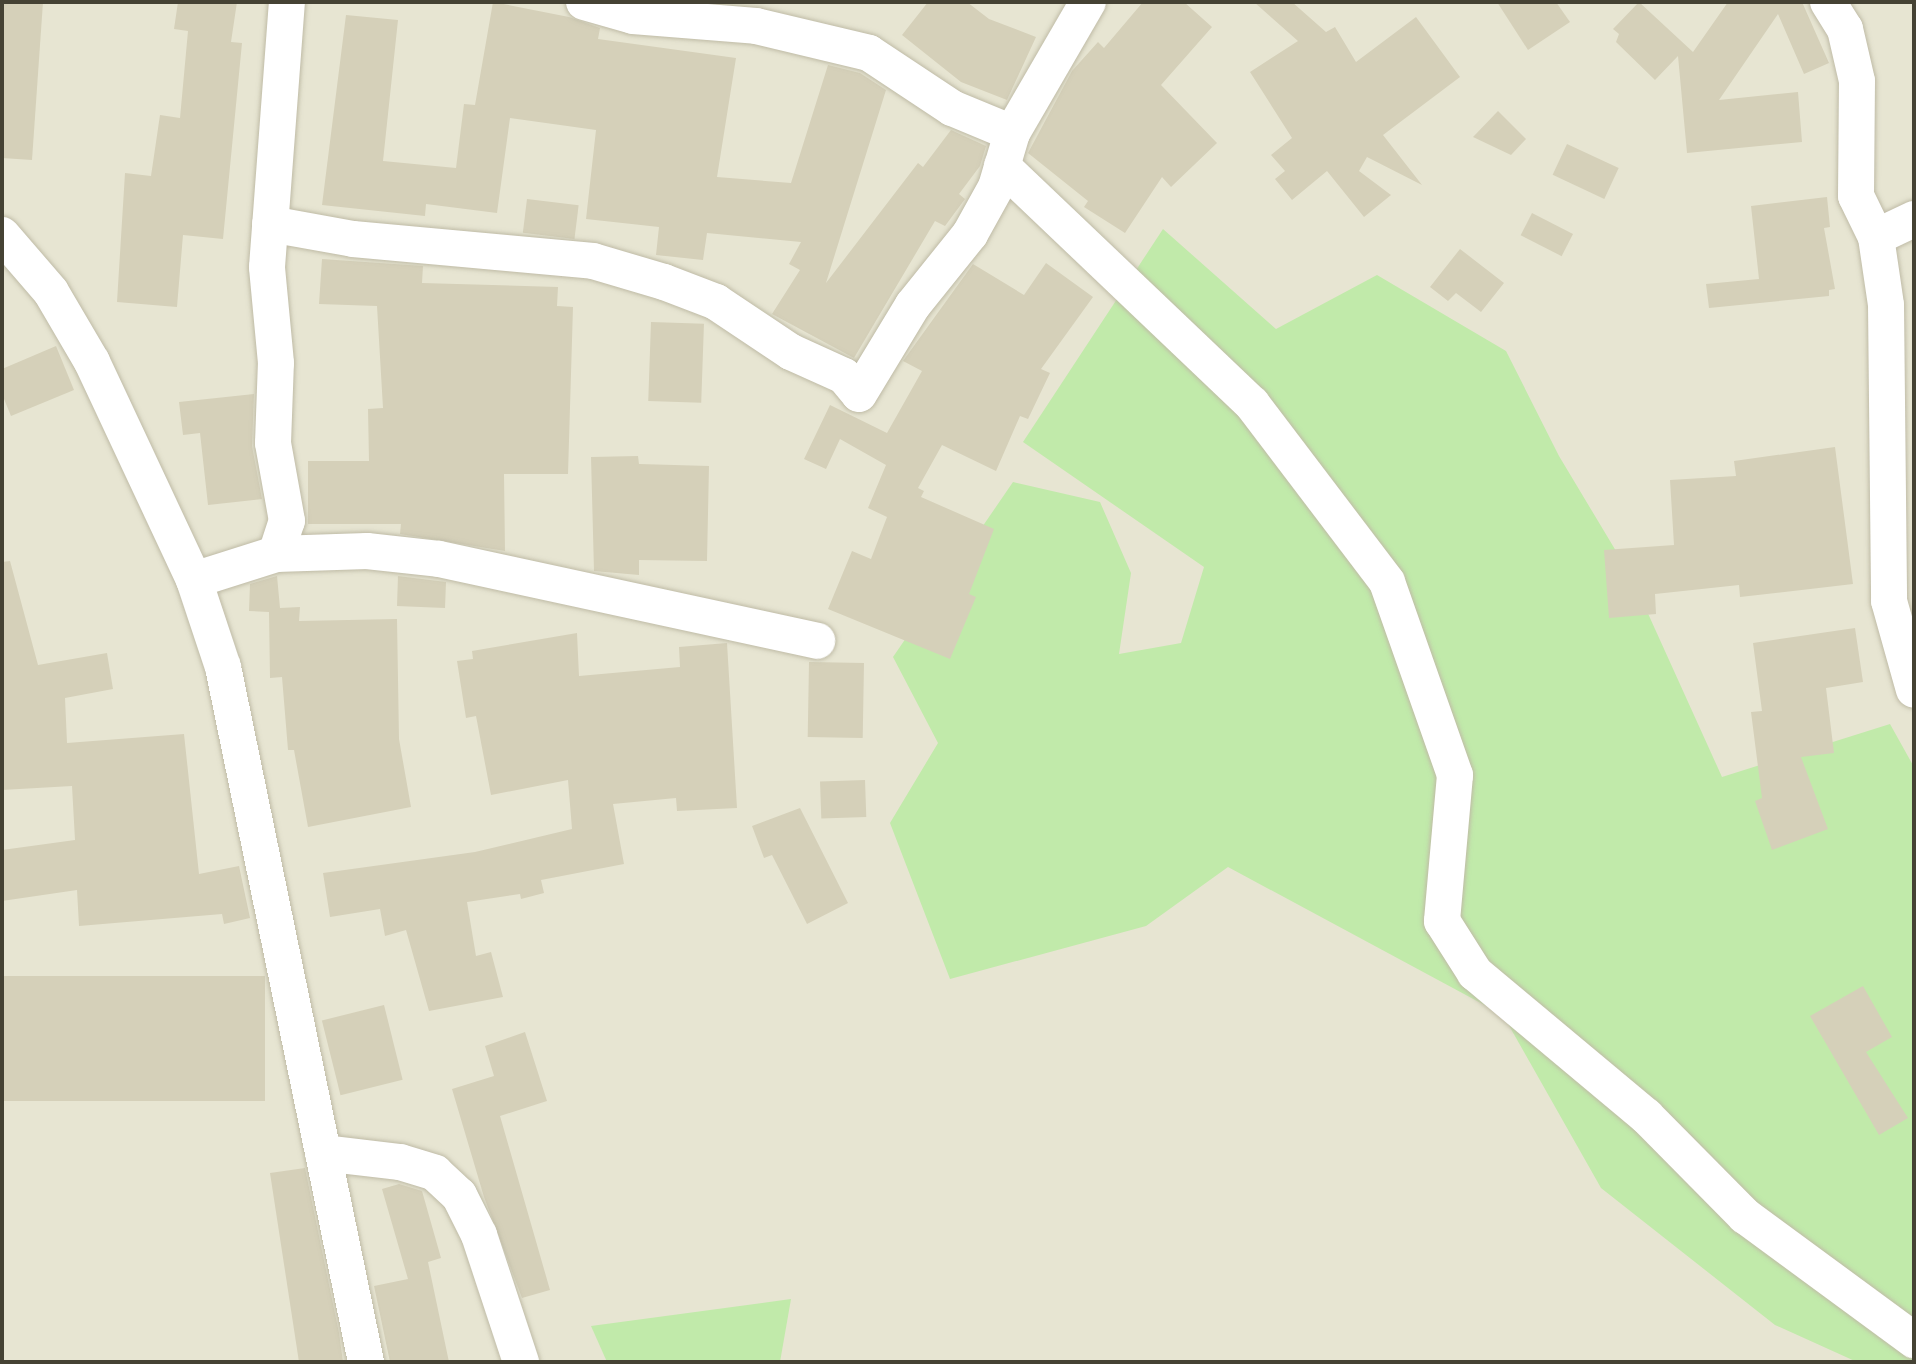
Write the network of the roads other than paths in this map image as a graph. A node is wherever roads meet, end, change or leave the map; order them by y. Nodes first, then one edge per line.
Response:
1 (287, 2) edge
2 (584, 2) edge
3 (1088, 2) edge
4 (1828, 2) edge
5 (758, 14) edge
6 (1007, 149) junction
7 (1914, 219) edge
8 (270, 224) junction
9 (2, 235) edge
10 (1876, 237) junction
11 (276, 554) junction
12 (194, 580) junction
13 (817, 641) dead end
14 (1914, 690) edge
15 (323, 1153) junction
16 (1914, 1340) edge
17 (366, 1362) edge
18 (521, 1362) edge

1 - 8 street
2 - 5 street
3 - 6 street
4 - 10 street
5 - 6 street
6 - 8 street
6 - 16 street
7 - 10 street
8 - 11 street
9 - 12 street
10 - 14 street
11 - 12 street
11 - 13 street
12 - 15 street
15 - 17 street
15 - 18 street

